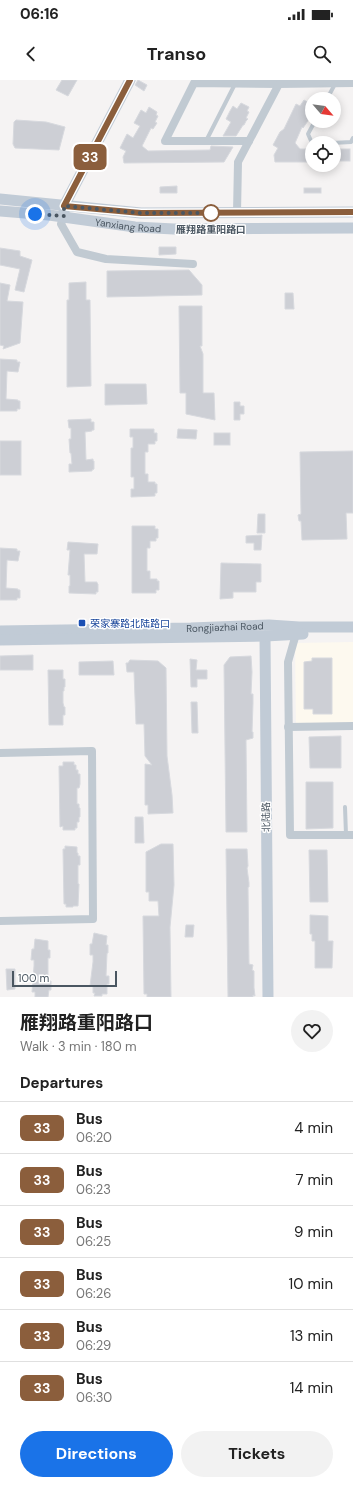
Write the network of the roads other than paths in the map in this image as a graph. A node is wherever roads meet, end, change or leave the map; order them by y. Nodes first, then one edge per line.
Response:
1 (130, 80) edge
2 (195, 81) edge
3 (247, 82) edge
4 (336, 82) edge
5 (353, 83) edge
6 (235, 84) junction
7 (279, 84) junction
8 (331, 92) edge
9 (353, 138) edge
10 (206, 141) junction
11 (249, 141) junction
12 (341, 143) edge
13 (0, 199) edge
14 (0, 211) edge
15 (64, 211) junction
16 (353, 212) edge
17 (237, 213) junction
18 (353, 228) edge
19 (193, 264) dead end
20 (353, 626) edge
21 (0, 631) edge
22 (353, 633) edge
23 (296, 634) junction
24 (265, 636) junction
25 (0, 640) edge
26 (353, 726) edge
27 (288, 727) junction
28 (0, 753) edge
29 (345, 807) dead end
30 (349, 835) edge
31 (0, 921) edge
32 (268, 997) edge

1 - 15 street
2 - 6 street
2 - 10 street
3 - 6 street
3 - 7 street
4 - 5 street
4 - 7 street
4 - 8 lane
6 - 10 lane
7 - 11 street
9 - 12 lane
10 - 11 street
11 - 17 street
13 - 15 street, Yanxiang Road
14 - 15 street, Yanxiang Road
15 - 17 street, Yanxiang Road
15 - 18 street, Yanxiang Road
15 - 19 street
16 - 17 street, Yanxiang Road
20 - 21 street, Rongjiazhai Road
22 - 23 street, Rongjiazhai Road
23 - 24 street, Rongjiazhai Road
23 - 27 street
24 - 25 street, Rongjiazhai Road
24 - 32 street, 北陆路
26 - 27 street
27 - 30 street
28 - 31 street
29 - 30 lane

